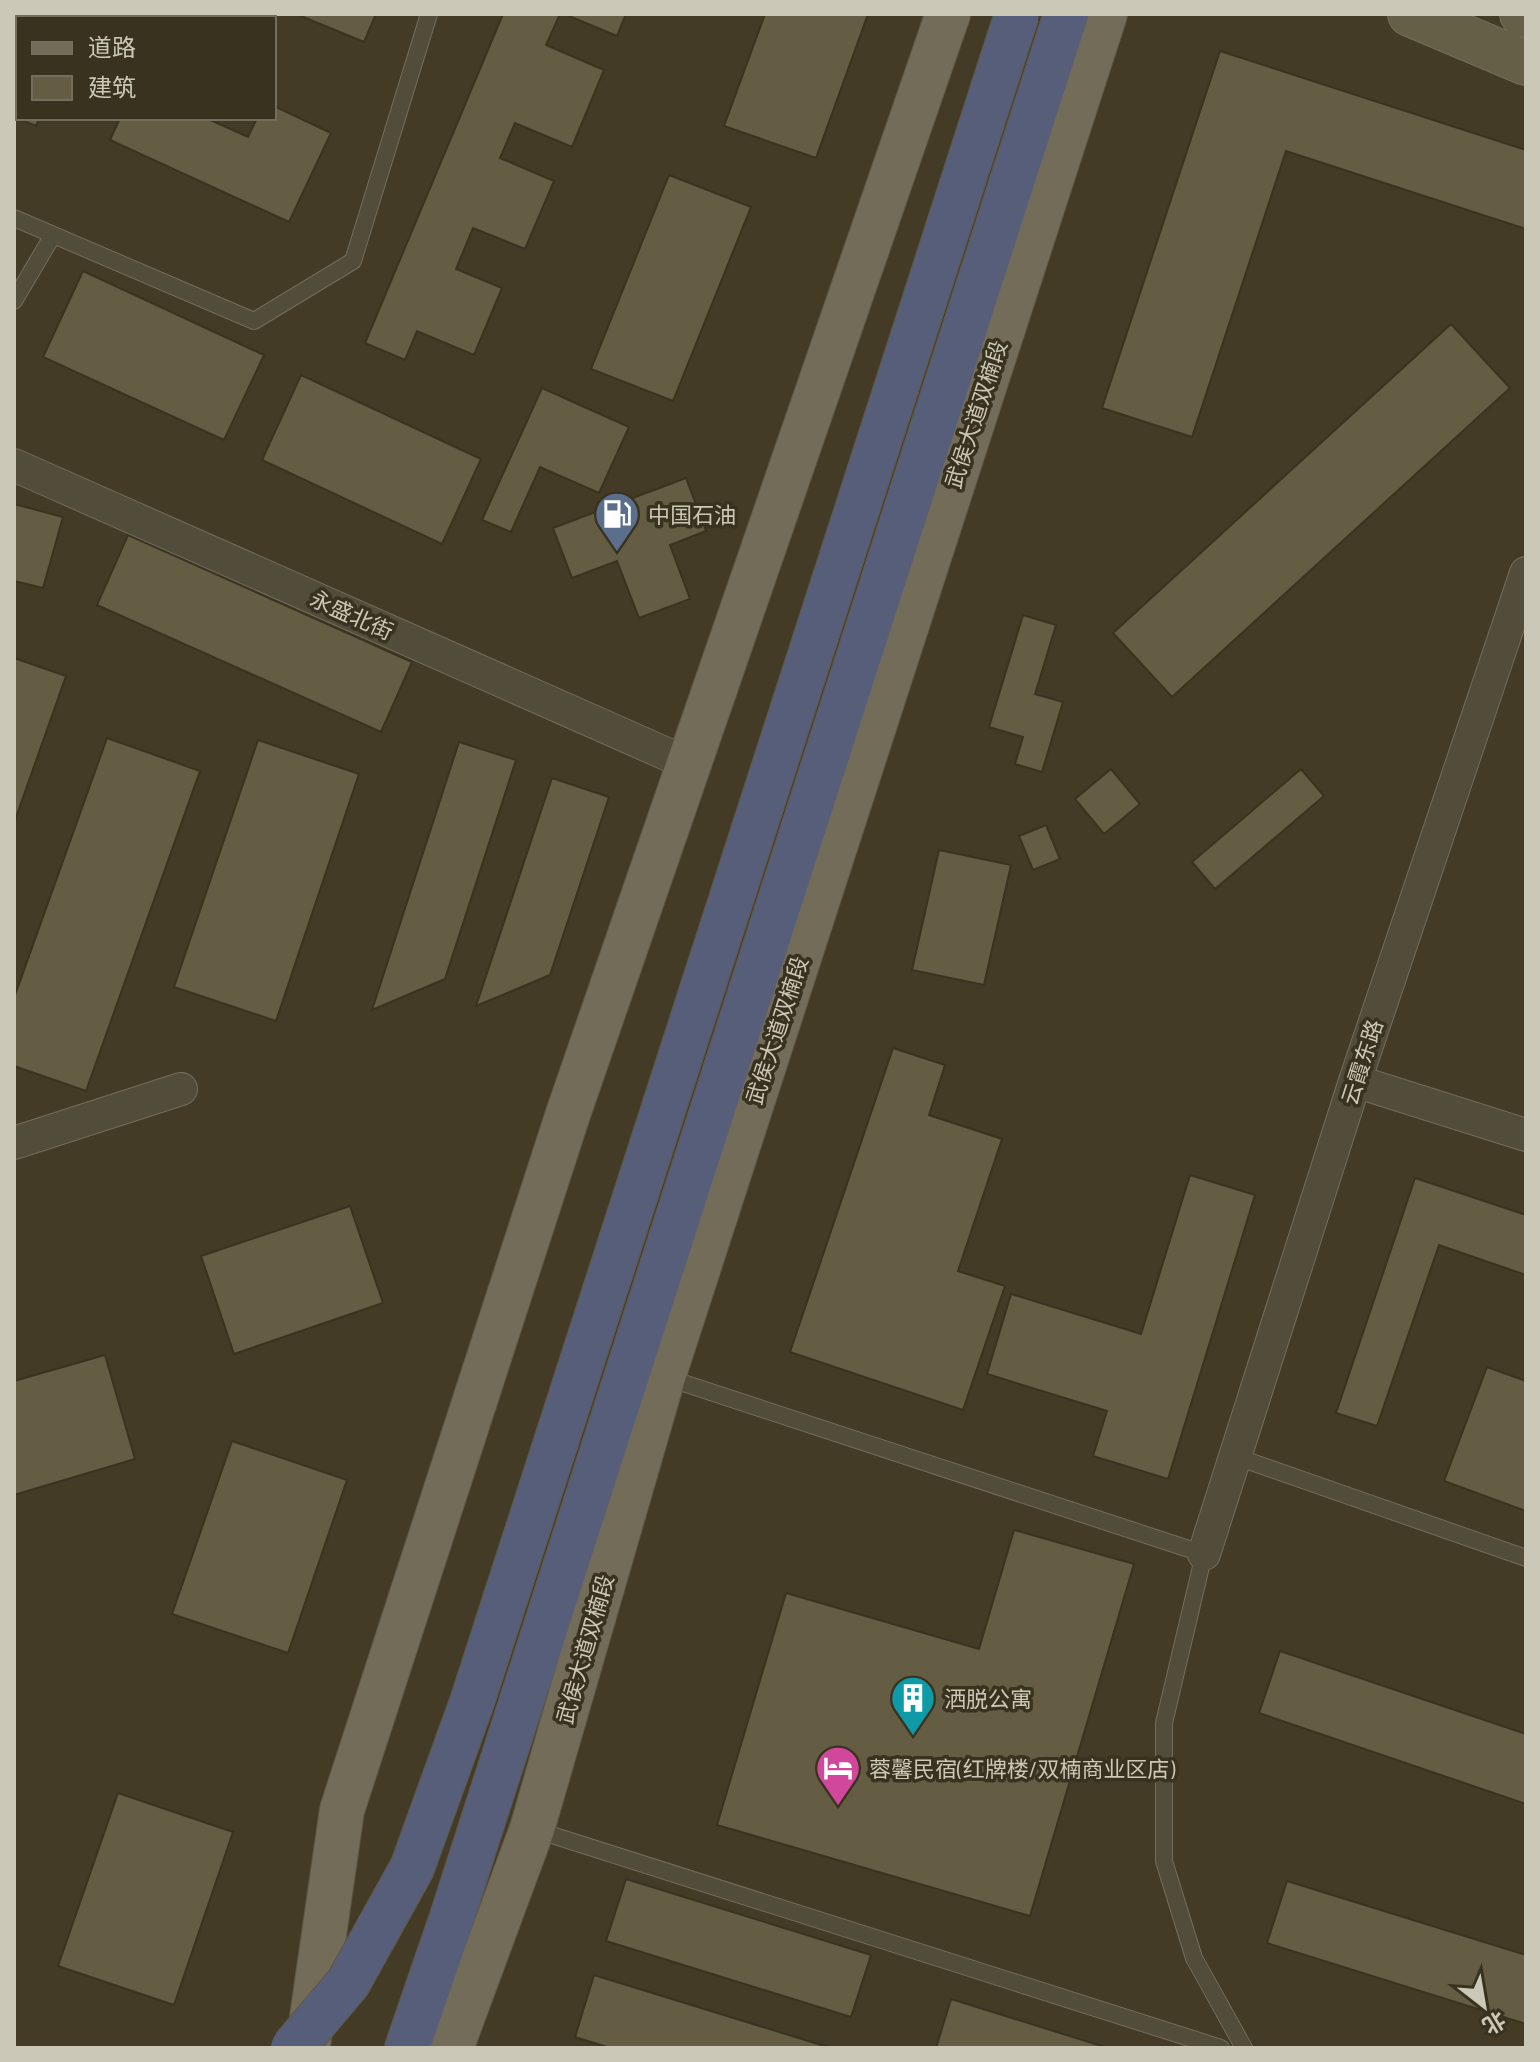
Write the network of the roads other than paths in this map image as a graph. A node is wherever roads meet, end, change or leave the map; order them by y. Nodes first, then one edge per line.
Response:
1 (429, 14) edge
2 (948, 14) edge
3 (1017, 14) edge
4 (1066, 14) edge
5 (1105, 14) edge
6 (1410, 14) edge
7 (1526, 63) edge
8 (14, 218) edge
9 (53, 235) junction
10 (14, 301) edge
11 (14, 465) edge
12 (1526, 573) edge
13 (689, 764) junction
14 (1355, 1081) junction
15 (181, 1089) dead end
16 (1526, 1135) edge
17 (14, 1143) edge
18 (663, 1377) junction
19 (1237, 1457) junction
20 (1204, 1554) junction
21 (1526, 1558) edge
22 (532, 1829) junction
23 (293, 2048) edge
24 (307, 2048) edge
25 (407, 2048) edge
26 (451, 2048) edge
27 (1221, 2048) edge
28 (1244, 2048) edge

1 - 9 lane
2 - 13 main road
3 - 23 highway, bridge
4 - 25 highway
5 - 18 main road, 武侯大道双楠段
6 - 7 street
8 - 9 lane
9 - 10 lane
11 - 13 street, 永盛北街
12 - 14 street, 云霞东路
13 - 24 main road
14 - 16 street
14 - 19 street, 云霞东路
15 - 17 street
18 - 20 lane
18 - 22 main road, 武侯大道双楠段
19 - 20 street, 云霞东路
19 - 21 lane
20 - 28 lane
22 - 26 main road, 武侯大道双楠段
22 - 27 lane

